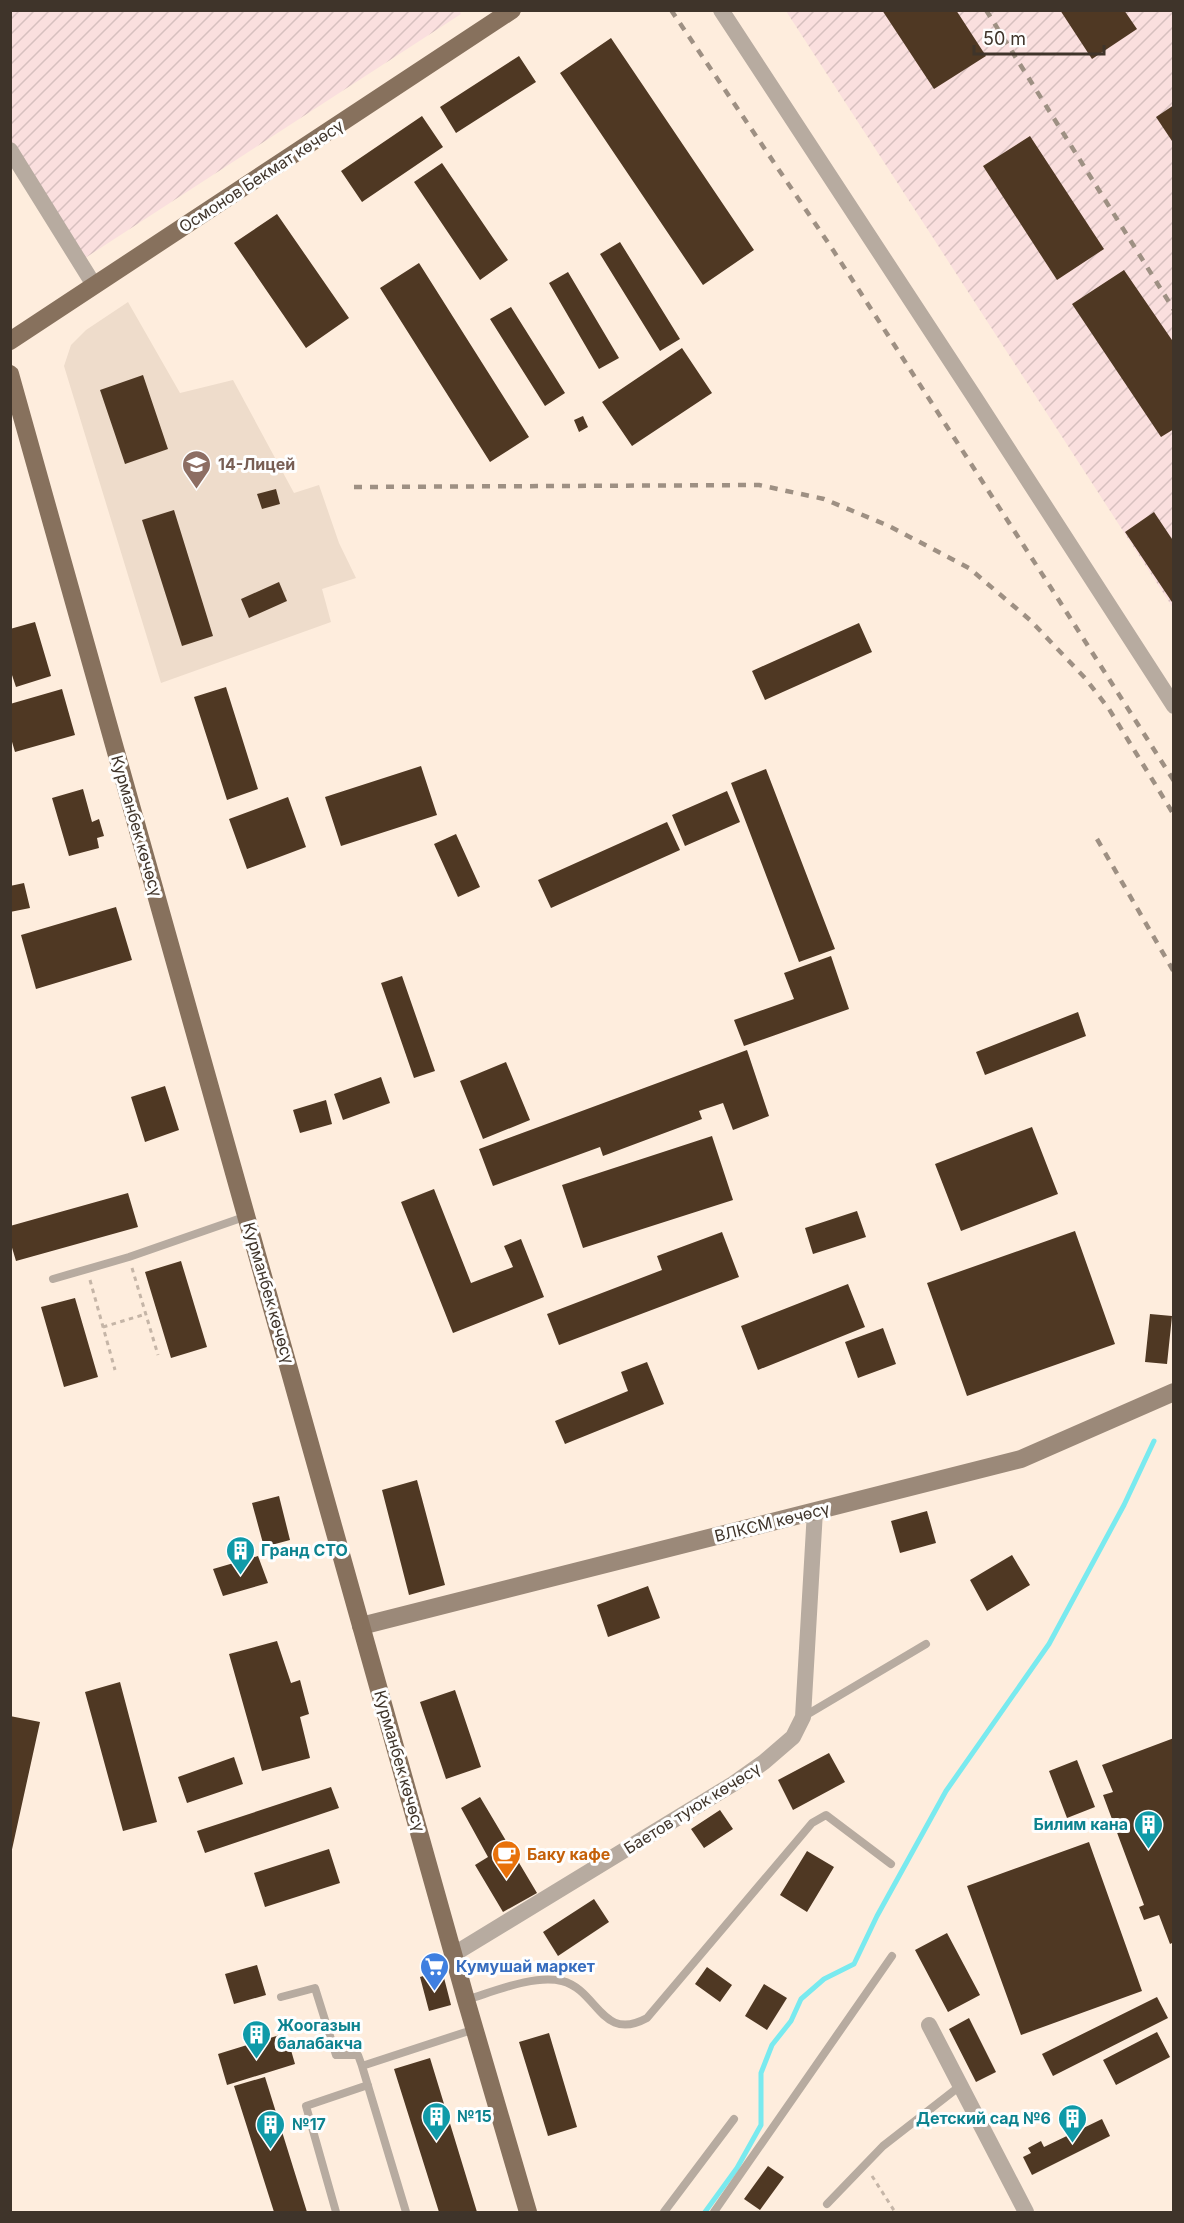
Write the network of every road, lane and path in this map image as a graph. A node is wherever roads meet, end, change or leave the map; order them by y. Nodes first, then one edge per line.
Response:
1 (512, 10) edge
2 (721, 10) edge
3 (10, 150) edge
4 (94, 285) junction
5 (10, 341) edge
6 (10, 374) edge
7 (1173, 706) edge
8 (247, 1216) junction
9 (129, 1257) junction
10 (87, 1270) junction
11 (53, 1279) dead end
12 (146, 1314) junction
13 (103, 1327) junction
14 (158, 1355) dead end
15 (115, 1370) dead end
16 (1173, 1392) edge
17 (815, 1511) junction
18 (361, 1626) junction
19 (926, 1644) dead end
20 (803, 1717) junction
21 (891, 1864) dead end
22 (454, 1954) junction
23 (892, 1956) dead end
24 (281, 1997) dead end
25 (466, 2000) junction
26 (928, 2025) dead end
27 (475, 2030) junction
28 (362, 2066) junction
29 (368, 2085) junction
30 (960, 2086) junction
31 (734, 2120) dead end
32 (865, 2164) junction
33 (827, 2204) dead end
34 (336, 2212) edge
35 (406, 2212) edge
36 (528, 2212) edge
37 (664, 2212) edge
38 (714, 2212) edge
39 (895, 2212) edge
40 (1026, 2212) edge

1 - 4 main road, Осмонов Бекмат көчөсү
2 - 7 street
3 - 4 street
4 - 5 main road, Осмонов Бекмат көчөсү
6 - 8 main road, Курманбек көчөсү
8 - 9 lane
8 - 18 main road, Курманбек көчөсү
9 - 10 lane
9 - 12 path
10 - 11 lane
10 - 13 path
12 - 13 path
12 - 14 path
13 - 15 path
16 - 17 street, ВЛКСМ көчөсү
17 - 18 street, ВЛКСМ көчөсү
17 - 20 street, Баетов туюк көчөсү
18 - 22 main road, Курманбек көчөсү
19 - 20 lane
20 - 22 street, Баетов туюк көчөсү
21 - 25 lane
22 - 25 main road, Курманбек көчөсү
23 - 38 lane
24 - 28 lane
25 - 27 main road, Курманбек көчөсү
26 - 30 street
27 - 28 lane
27 - 36 main road, Курманбек көчөсү
28 - 29 lane
29 - 34 lane
29 - 35 lane
30 - 32 lane
30 - 40 street
31 - 37 lane
32 - 33 lane
32 - 39 path

